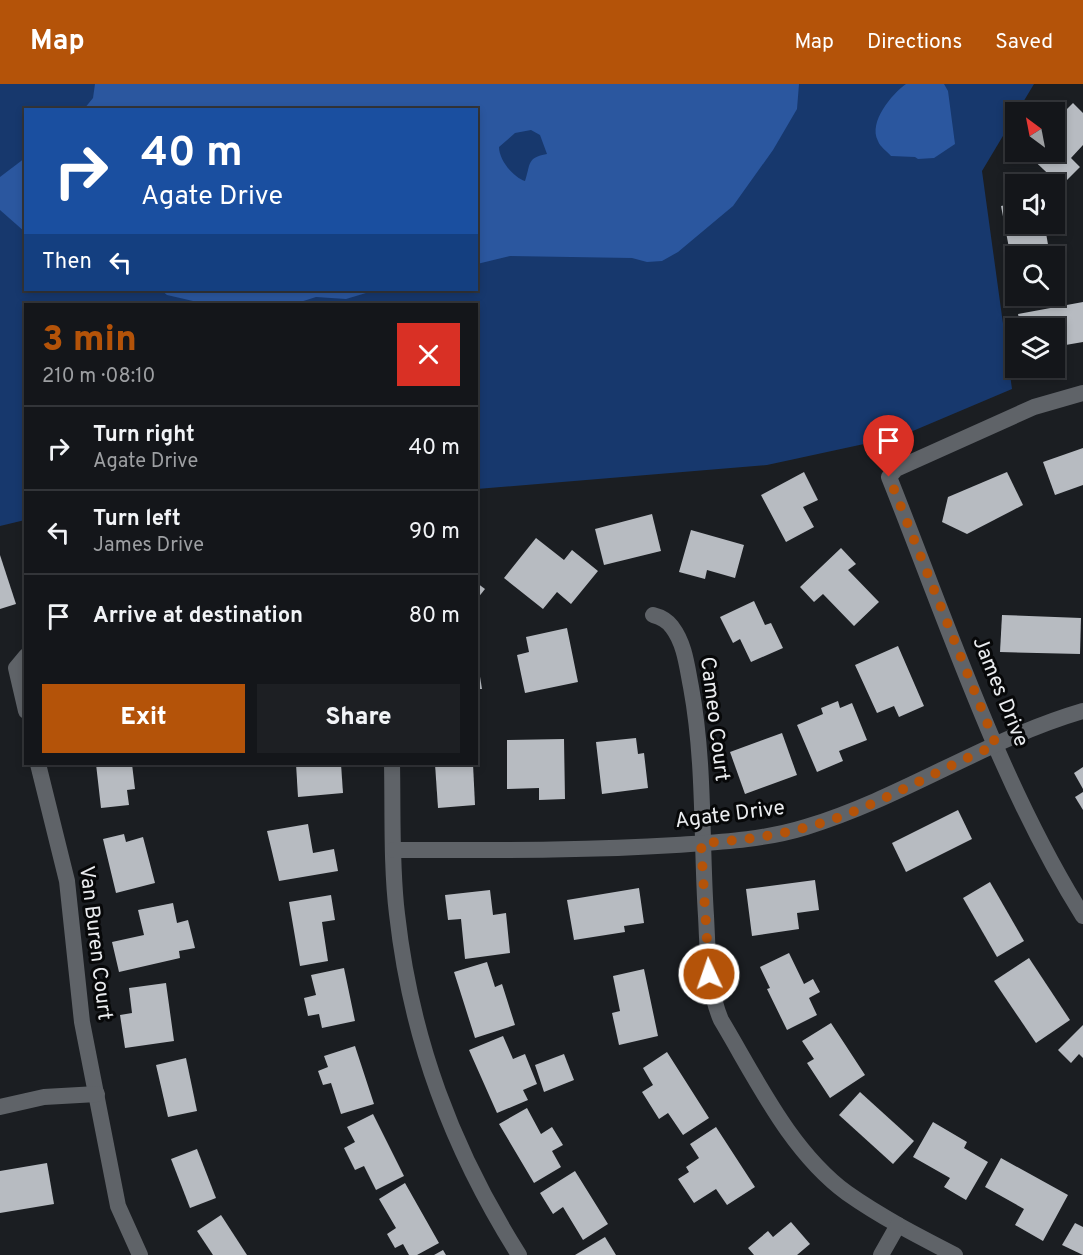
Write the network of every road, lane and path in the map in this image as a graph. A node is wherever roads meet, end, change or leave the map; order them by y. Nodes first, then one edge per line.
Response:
1 (1083, 393) edge
2 (653, 615) dead end
3 (24, 658) edge
4 (24, 702) edge
5 (1083, 711) edge
6 (996, 745) junction
7 (38, 765) edge
8 (392, 765) edge
9 (701, 843) junction
10 (394, 850) junction
11 (1083, 916) edge
12 (98, 1094) junction
13 (0, 1107) edge
14 (898, 1225) junction
15 (140, 1255) edge
16 (519, 1255) edge
17 (881, 1255) edge
18 (954, 1255) edge

1 - 6 street, James Drive
2 - 9 street, Cameo Court
3 - 4 street
5 - 6 street, Agate Drive
6 - 9 street, Agate Drive
6 - 11 street, James Drive
7 - 12 street, Van Buren Court
8 - 10 street
9 - 10 street, Agate Drive
9 - 14 street, Cameo Court
10 - 16 street
12 - 13 street
12 - 15 street, Van Buren Court
14 - 17 street
14 - 18 street, Cameo Court

